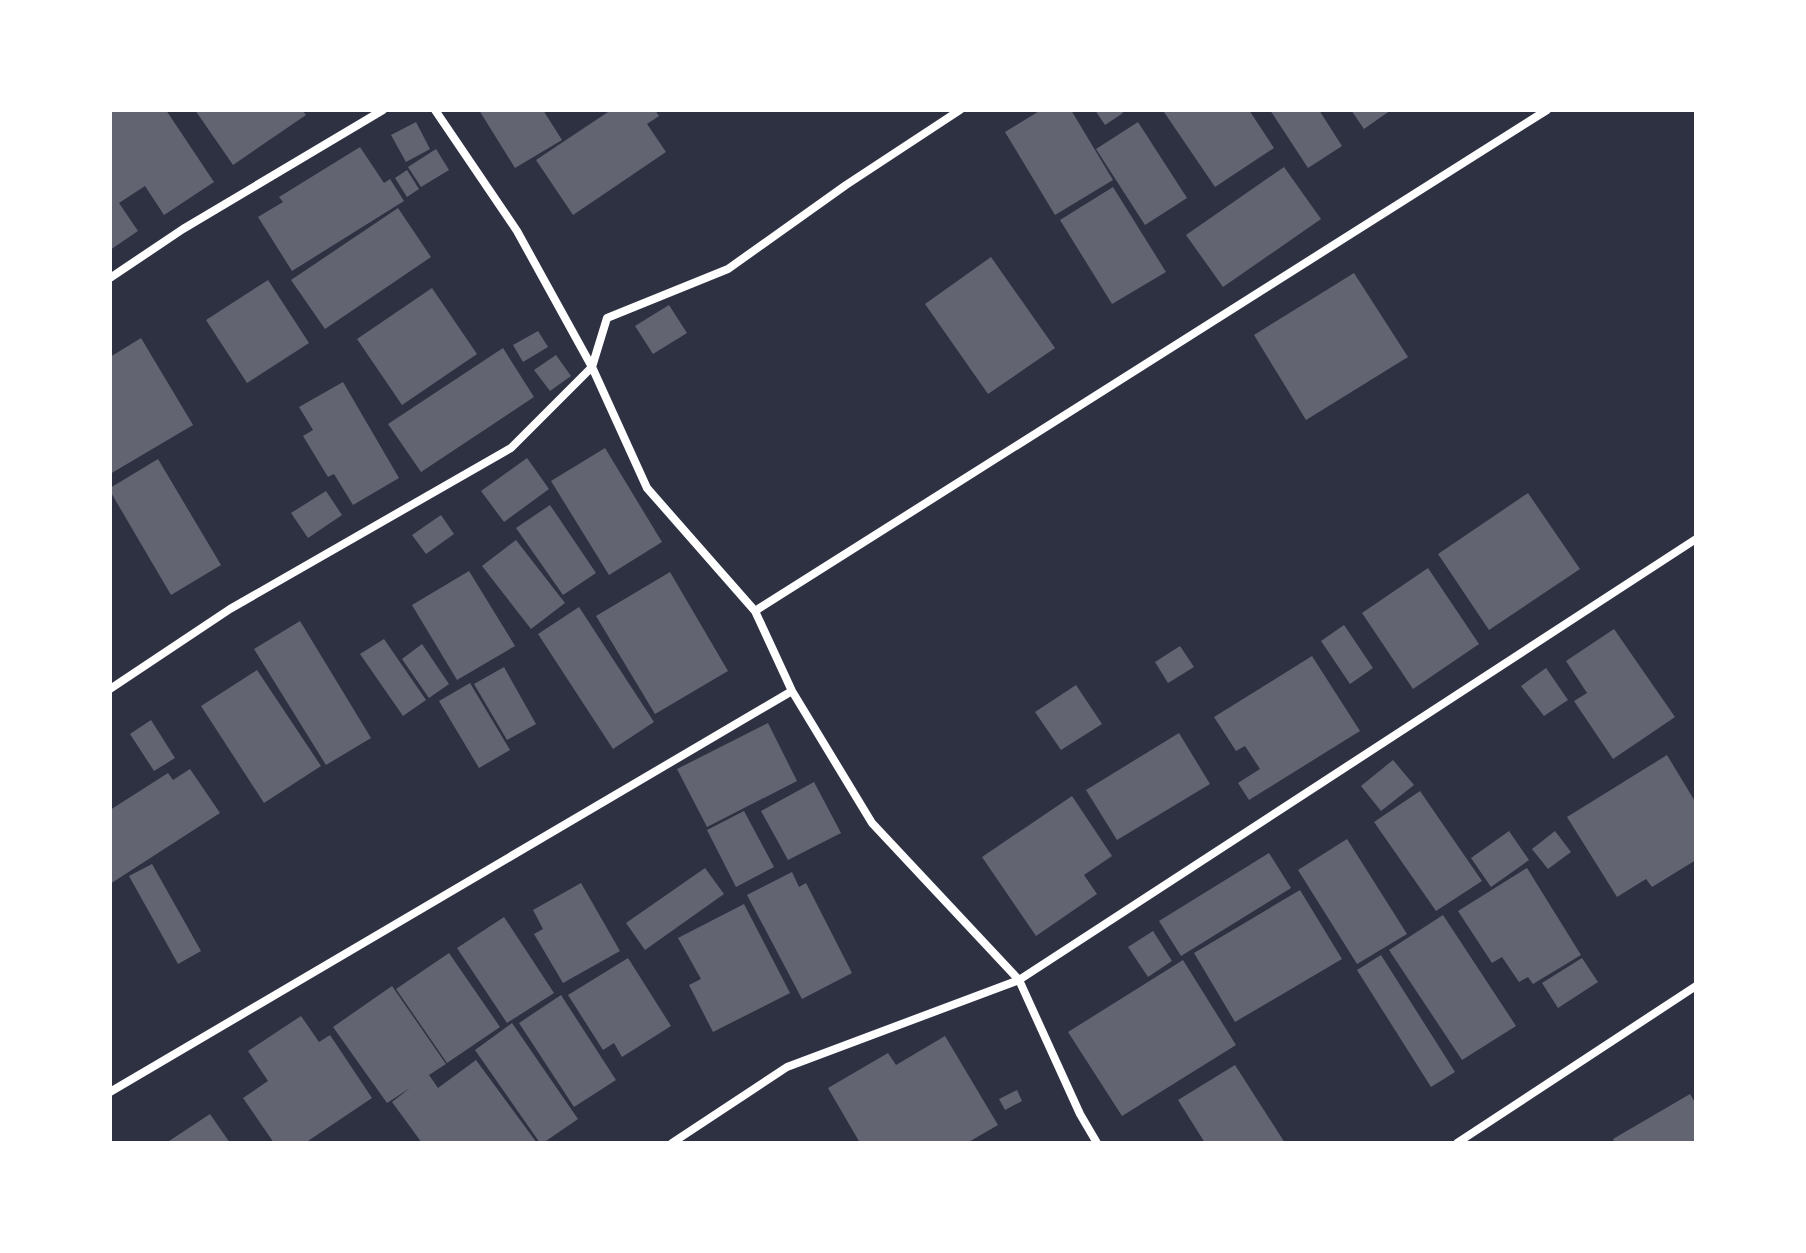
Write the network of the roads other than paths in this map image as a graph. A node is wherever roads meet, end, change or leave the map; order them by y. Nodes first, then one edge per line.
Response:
1 (383, 110) edge
2 (435, 110) edge
3 (960, 110) edge
4 (1547, 110) edge
5 (110, 278) edge
6 (592, 367) junction
7 (1696, 539) edge
8 (755, 611) junction
9 (110, 689) edge
10 (792, 691) junction
11 (1019, 980) junction
12 (1696, 986) edge
13 (110, 1092) edge
14 (672, 1143) edge
15 (1097, 1143) edge
16 (1457, 1143) edge

1 - 5 street
2 - 6 street
3 - 6 street
4 - 8 street
6 - 8 street
6 - 9 street
7 - 11 street
8 - 10 street
10 - 11 street
10 - 13 street
11 - 14 street
11 - 15 street
12 - 16 street

